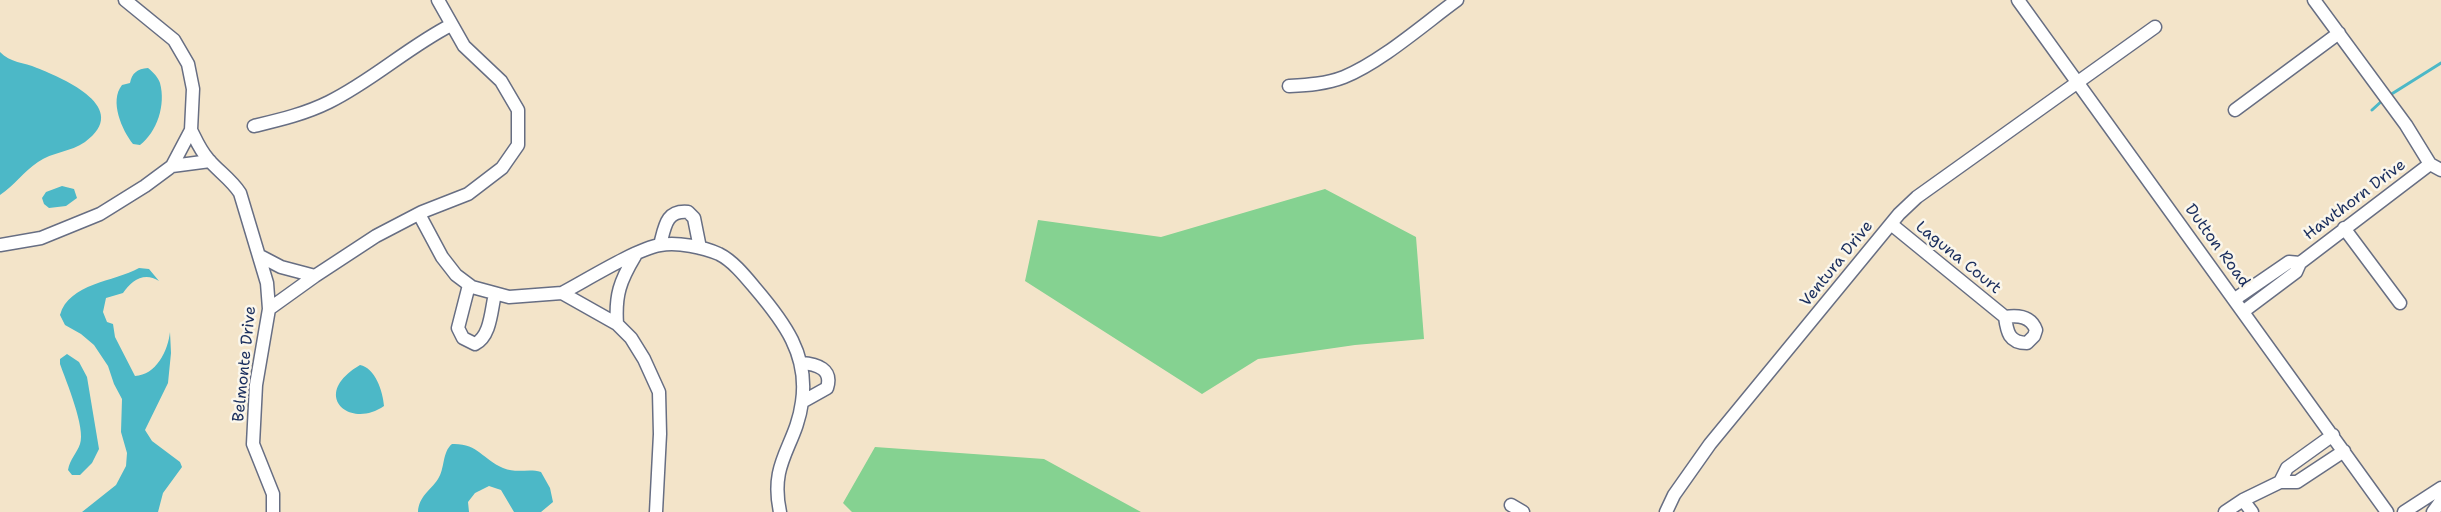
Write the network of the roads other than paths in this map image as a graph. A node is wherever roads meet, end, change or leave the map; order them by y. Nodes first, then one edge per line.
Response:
1 (125, 0) edge
2 (438, 0) edge
3 (1457, 0) edge
4 (2018, 0) edge
5 (2314, 0) edge
6 (451, 25) junction
7 (2155, 27) dead end
8 (2339, 33) junction
9 (2078, 83) junction
10 (1289, 86) dead end
11 (2235, 110) dead end
12 (254, 126) dead end
13 (191, 130) junction
14 (210, 161) junction
15 (172, 166) junction
16 (2435, 167) edge
17 (419, 214) junction
18 (1891, 224) junction
19 (2344, 228) junction
20 (0, 245) edge
21 (660, 245) junction
22 (700, 248) junction
23 (635, 255) junction
24 (260, 256) junction
25 (2300, 262) junction
26 (315, 276) junction
27 (469, 285) junction
28 (562, 293) junction
29 (495, 294) junction
30 (2235, 298) junction
31 (2400, 303) dead end
32 (269, 309) junction
33 (2244, 311) junction
34 (2005, 317) dead end
35 (617, 324) junction
36 (801, 363) junction
37 (802, 402) junction
38 (2333, 435) junction
39 (2344, 451) junction
40 (2280, 482) junction
41 (2441, 488) edge
42 (2243, 500) junction
43 (2441, 501) edge
44 (1511, 505) dead end
45 (273, 512) edge
46 (656, 512) edge
47 (780, 512) edge
48 (1523, 512) edge
49 (1666, 512) edge
50 (2224, 512) edge
51 (2252, 512) edge
52 (2387, 512) edge
53 (2404, 512) edge
54 (2433, 512) edge

1 - 13 street
2 - 6 street
3 - 10 street
4 - 9 street, Dutton Road
5 - 8 street
6 - 12 street
6 - 17 street
7 - 9 street, Ventura Drive
8 - 11 street
8 - 16 street
9 - 18 street, Ventura Drive
9 - 30 street, Dutton Road
13 - 14 street, Belmonte Drive
13 - 15 street
14 - 15 street
14 - 24 street, Belmonte Drive
15 - 20 street
16 - 19 street, Hawthorn Drive
17 - 26 street
17 - 27 street
18 - 34 street, Laguna Court
18 - 49 street, Ventura Drive
19 - 25 street, Hawthorn Drive
19 - 31 street
21 - 22 street
21 - 22 street
21 - 23 street
22 - 36 street
23 - 28 street
23 - 35 street
24 - 26 street
24 - 32 street, Belmonte Drive
25 - 30 street, Hawthorn Drive
25 - 33 street, Hawthorn Drive
26 - 32 street
27 - 29 street
27 - 29 street
28 - 29 street
28 - 35 street
30 - 33 street, Dutton Road
32 - 45 street, Belmonte Drive
33 - 38 street, Dutton Road
35 - 46 street
36 - 37 street
36 - 37 street
37 - 47 street
38 - 39 street, Dutton Road
38 - 40 street
39 - 40 street
39 - 52 street, Dutton Road
40 - 42 street
41 - 53 street
42 - 50 street
42 - 51 street
43 - 54 street
44 - 48 street

